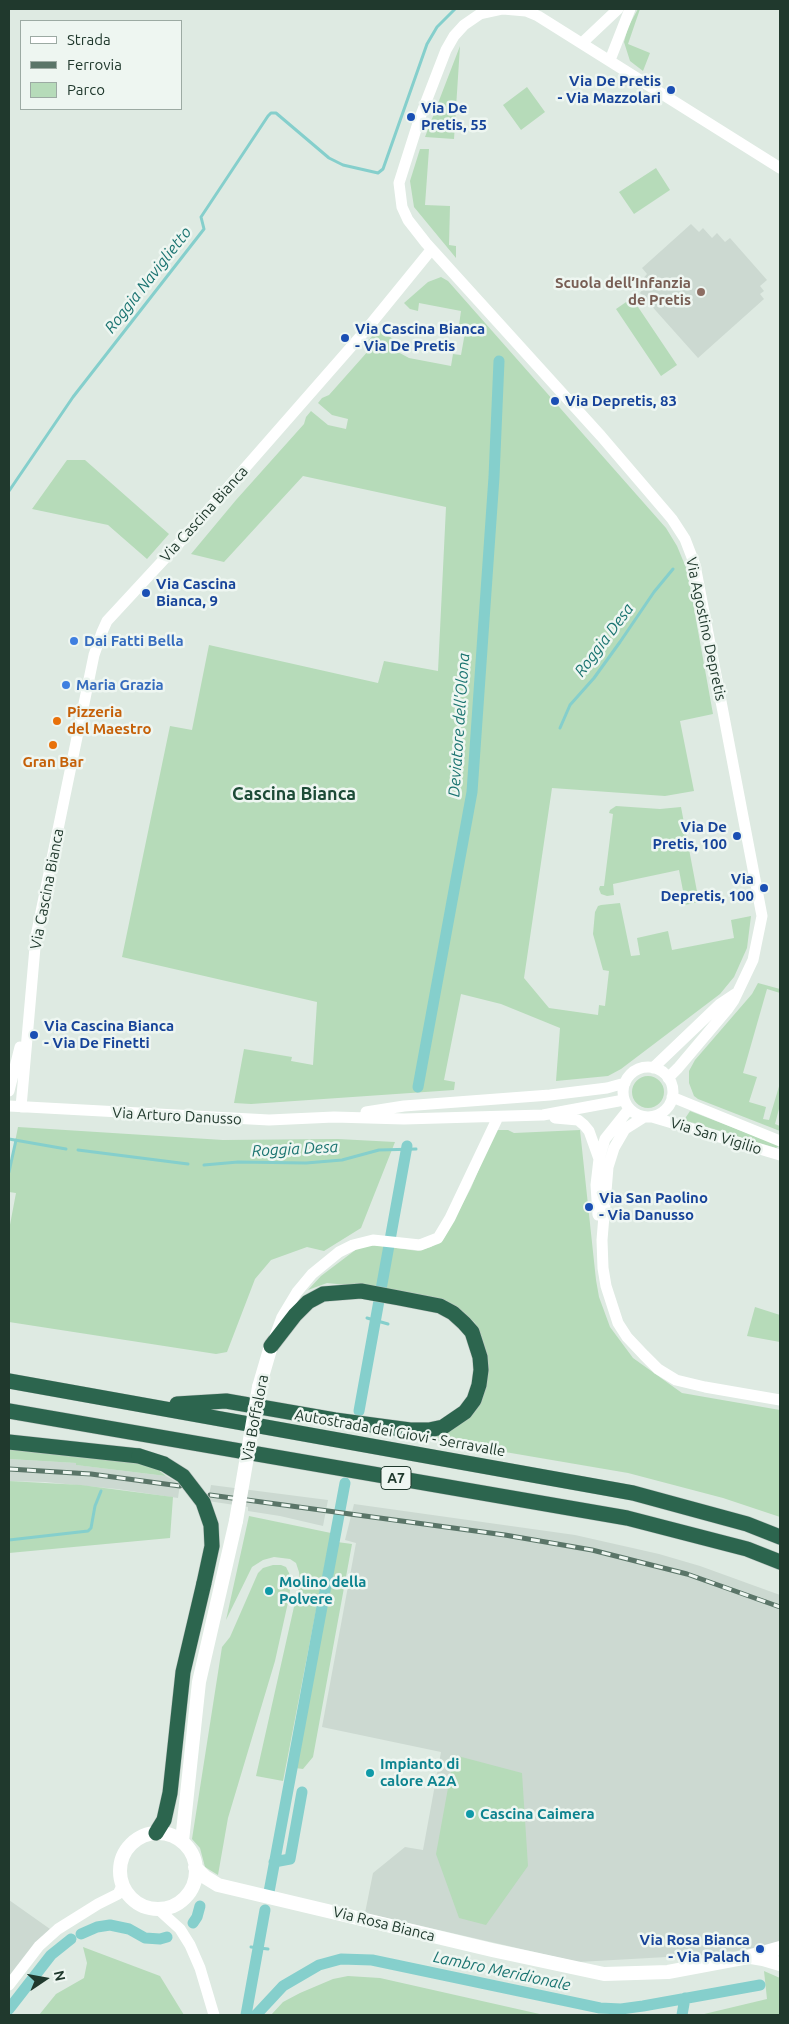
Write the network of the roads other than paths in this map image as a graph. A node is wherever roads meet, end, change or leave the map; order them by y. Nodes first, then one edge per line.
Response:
1 (618, 9) edge
2 (630, 9) edge
3 (582, 43) junction
4 (610, 60) junction
5 (780, 168) edge
6 (431, 250) junction
7 (440, 260) junction
8 (409, 280) junction
9 (738, 991) junction
10 (28, 1019) junction
11 (653, 1068) junction
12 (668, 1078) junction
13 (624, 1083) junction
14 (9, 1091) edge
15 (550, 1095) junction
16 (672, 1097) junction
17 (627, 1105) junction
18 (15, 1107) edge
19 (543, 1115) junction
20 (334, 1117) junction
21 (498, 1117) junction
22 (648, 1117) junction
23 (780, 1141) edge
24 (780, 1155) edge
25 (599, 1159) junction
26 (603, 1236) junction
27 (271, 1346) junction
28 (9, 1381) edge
29 (780, 1400) edge
30 (153, 1406) junction
31 (9, 1410) edge
32 (9, 1442) edge
33 (780, 1537) edge
34 (780, 1562) edge
35 (156, 1833) junction
36 (182, 1841) junction
37 (195, 1867) junction
38 (218, 1885) junction
39 (122, 1886) junction
40 (188, 1894) junction
41 (158, 1909) junction
42 (780, 1948) edge
43 (748, 1957) junction
44 (780, 1964) edge
45 (9, 1985) edge
46 (213, 2010) edge

1 - 3 street
2 - 4 street
3 - 4 street, Via Agostino Depretis
3 - 6 street, Via Agostino Depretis
4 - 5 street, Via Agostino Depretis
6 - 7 street, Via Agostino Depretis
6 - 8 street, Via Cascina Bianca
7 - 8 street, Via Cascina Bianca
7 - 9 street, Via Agostino Depretis
8 - 10 street, Via Cascina Bianca
9 - 11 street, Via Agostino Depretis
9 - 12 street, Via Agostino Depretis
10 - 14 street, Via Cascina Bianca
10 - 18 street, Via Cascina Bianca
11 - 12 street
11 - 13 street
12 - 16 street
13 - 15 street, Via Arturo Danusso
13 - 17 street
15 - 19 street
15 - 20 street, Via Arturo Danusso
16 - 22 street
16 - 23 street, Via San Vigilio
17 - 19 street, Via Arturo Danusso
17 - 22 street
17 - 25 street
18 - 20 street, Via Arturo Danusso
19 - 21 street, Via Arturo Danusso
19 - 25 street
20 - 21 street, Via Arturo Danusso
21 - 27 street, Via Boffalora
22 - 24 street, Via San Vigilio
22 - 26 street
25 - 26 street
26 - 29 street
27 - 30 highway
27 - 36 street, Via Boffalora, bridge
28 - 30 highway, Autostrada dei Giovi - Serravalle / A7
30 - 33 highway, Autostrada dei Giovi - Serravalle / A7
31 - 34 highway, A7
32 - 35 highway, bridge
35 - 36 street
35 - 39 street
36 - 37 street
37 - 38 street
37 - 40 street
38 - 40 street
38 - 43 street, Via Rosa Bianca
39 - 41 street
39 - 45 street
40 - 41 street
41 - 46 street
42 - 43 street, Via Rosa Bianca
43 - 44 street, Via Rosa Bianca

